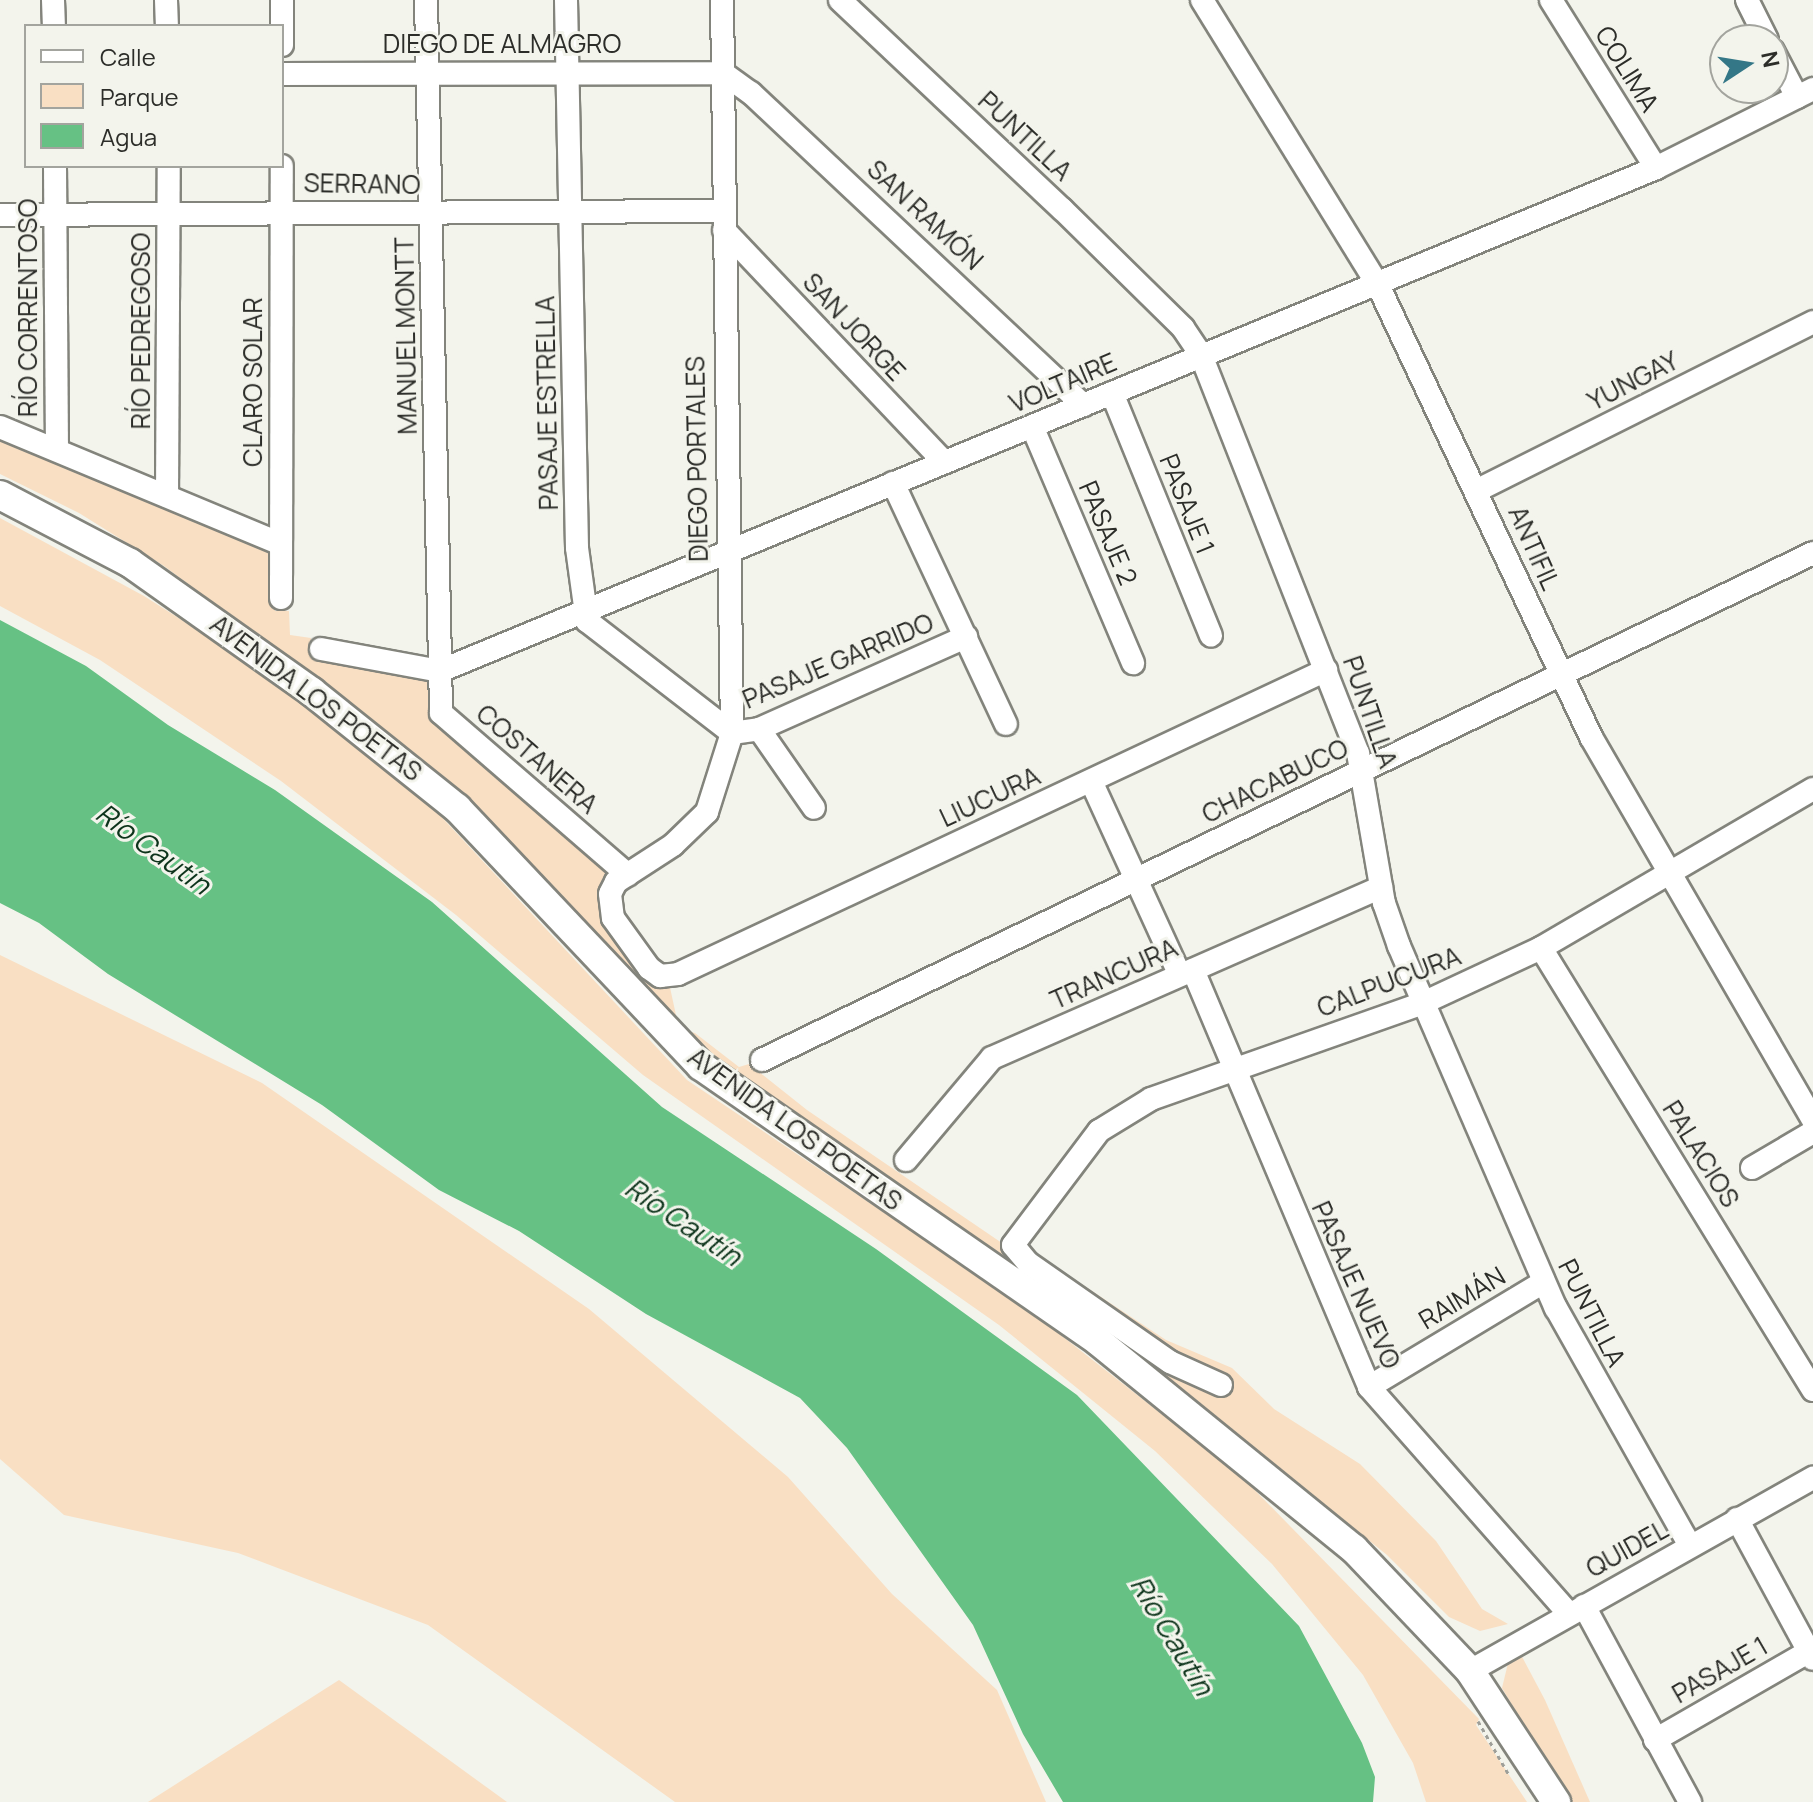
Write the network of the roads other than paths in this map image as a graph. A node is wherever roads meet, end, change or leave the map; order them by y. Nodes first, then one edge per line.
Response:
1 (53, 0) edge
2 (166, 0) edge
3 (282, 0) edge
4 (426, 0) edge
5 (566, 0) edge
6 (722, 0) edge
7 (840, 0) edge
8 (1551, 0) edge
9 (1747, 0) edge
10 (1212, 3) edge
11 (54, 24) edge
12 (167, 24) edge
13 (282, 24) edge
14 (1759, 24) edge
15 (568, 70) junction
16 (428, 71) junction
17 (1789, 72) edge
18 (723, 73) junction
19 (284, 74) edge
20 (1805, 93) edge
21 (55, 168) edge
22 (169, 168) edge
23 (282, 168) edge
24 (1656, 168) junction
25 (282, 210) junction
26 (170, 212) junction
27 (571, 212) junction
28 (55, 213) junction
29 (432, 214) junction
30 (0, 215) edge
31 (724, 221) junction
32 (1377, 283) junction
33 (1813, 322) edge
34 (1201, 355) junction
35 (1112, 393) junction
36 (1083, 405) junction
37 (1032, 426) junction
38 (0, 427) edge
39 (57, 450) junction
40 (944, 462) junction
41 (893, 483) junction
42 (1478, 490) junction
43 (0, 495) edge
44 (167, 496) junction
45 (281, 544) junction
46 (726, 552) junction
47 (1813, 553) edge
48 (281, 598) dead end
49 (583, 612) junction
50 (1211, 636) dead end
51 (966, 637) junction
52 (321, 649) dead end
53 (1133, 663) dead end
54 (1326, 670) junction
55 (440, 671) junction
56 (1562, 677) junction
57 (1006, 724) dead end
58 (759, 729) junction
59 (732, 733) junction
60 (1363, 769) junction
61 (1091, 781) junction
62 (1813, 789) edge
63 (814, 808) dead end
64 (1669, 874) junction
65 (628, 875) junction
66 (1135, 879) junction
67 (1381, 887) junction
68 (1541, 948) junction
69 (1186, 972) junction
70 (1423, 1003) junction
71 (762, 1060) dead end
72 (1232, 1070) junction
73 (1813, 1120) edge
74 (1813, 1132) edge
75 (906, 1160) dead end
76 (1752, 1168) dead end
77 (1544, 1282) junction
78 (1221, 1385) dead end
79 (1369, 1387) junction
80 (1813, 1390) edge
81 (1813, 1478) edge
82 (1737, 1519) junction
83 (1690, 1546) junction
84 (1576, 1610) junction
85 (1812, 1653) edge
86 (1470, 1671) junction
87 (1655, 1740) junction
88 (1556, 1802) edge
89 (1690, 1802) edge

1 - 11 street
2 - 12 street
3 - 13 street
4 - 16 street, MANUEL MONTT
5 - 15 street, PASAJE ESTRELLA
6 - 18 street, DIEGO PORTALES
7 - 34 street, PUNTILLA
8 - 24 street, COLIMA
9 - 14 street
10 - 32 street, ANTIFIL
15 - 16 street, DIEGO DE ALMAGRO
15 - 18 street, DIEGO DE ALMAGRO
15 - 27 street, PASAJE ESTRELLA
16 - 19 street, DIEGO DE ALMAGRO
16 - 29 street, MANUEL MONTT
17 - 20 street
18 - 31 street, DIEGO PORTALES
18 - 36 street, SAN RAMÓN
20 - 24 street, VOLTAIRE
21 - 28 street, RÍO CORRENTOSO
22 - 26 street, RÍO PEDREGOSO
23 - 25 street, CLARO SOLAR
24 - 32 street, VOLTAIRE
25 - 26 street, SERRANO
25 - 29 street, SERRANO
25 - 45 street, CLARO SOLAR
26 - 28 street, SERRANO
26 - 44 street, RÍO PEDREGOSO
27 - 29 street, SERRANO
27 - 31 street, SERRANO
27 - 49 street, PASAJE ESTRELLA
28 - 30 street, SERRANO
28 - 39 street, RÍO CORRENTOSO
29 - 55 street, MANUEL MONTT
31 - 40 street, SAN JORGE
31 - 46 street, DIEGO PORTALES
32 - 34 street, VOLTAIRE
32 - 42 street, ANTIFIL
33 - 42 street, YUNGAY
34 - 35 street, VOLTAIRE
34 - 54 street, PUNTILLA
35 - 36 street, VOLTAIRE
35 - 50 street, PASAJE 1
36 - 37 street, VOLTAIRE
37 - 40 street, VOLTAIRE
37 - 53 street, PASAJE 2
38 - 39 street
39 - 44 street
40 - 41 street, VOLTAIRE
41 - 46 street, VOLTAIRE
41 - 51 street
42 - 56 street, ANTIFIL
43 - 86 main road, AVENIDA LOS POETAS
44 - 45 street
45 - 48 street, CLARO SOLAR
46 - 49 street, VOLTAIRE
46 - 59 street, DIEGO PORTALES
47 - 56 street, CHACABUCO
49 - 55 street, VOLTAIRE
49 - 59 street
51 - 57 street
51 - 58 street, PASAJE GARRIDO
52 - 55 street
54 - 60 street, PUNTILLA
54 - 61 street, LIUCURA
55 - 65 street, COSTANERA
56 - 60 street, CHACABUCO
56 - 64 street, ANTIFIL
58 - 59 street, PASAJE GARRIDO
58 - 63 street
59 - 65 street, DIEGO PORTALES
60 - 66 street, CHACABUCO
60 - 67 street, PUNTILLA
61 - 65 street, LIUCURA
61 - 66 street, PASAJE NUEVO
62 - 64 street, CALPUCURA
64 - 68 street, CALPUCURA
64 - 73 street, ANTIFIL
66 - 69 street, PASAJE NUEVO
66 - 71 street, CHACABUCO
67 - 69 street, TRANCURA
67 - 70 street, PUNTILLA
68 - 70 street, CALPUCURA
68 - 80 street, PALACIOS
69 - 72 street, PASAJE NUEVO
69 - 75 street, TRANCURA
70 - 72 street, CALPUCURA
70 - 77 street, PUNTILLA
72 - 78 street, CALPUCURA
72 - 79 street, PASAJE NUEVO
74 - 76 street
77 - 79 street, RAIMÁN
77 - 83 street, PUNTILLA
79 - 84 street, PASAJE NUEVO
81 - 82 street, QUIDEL
82 - 83 street, QUIDEL
82 - 85 street
83 - 84 street, QUIDEL
84 - 86 street, QUIDEL
84 - 87 street, PASAJE NUEVO
85 - 87 street, PASAJE 1
86 - 88 main road, AVENIDA LOS POETAS
87 - 89 street, PASAJE NUEVO

